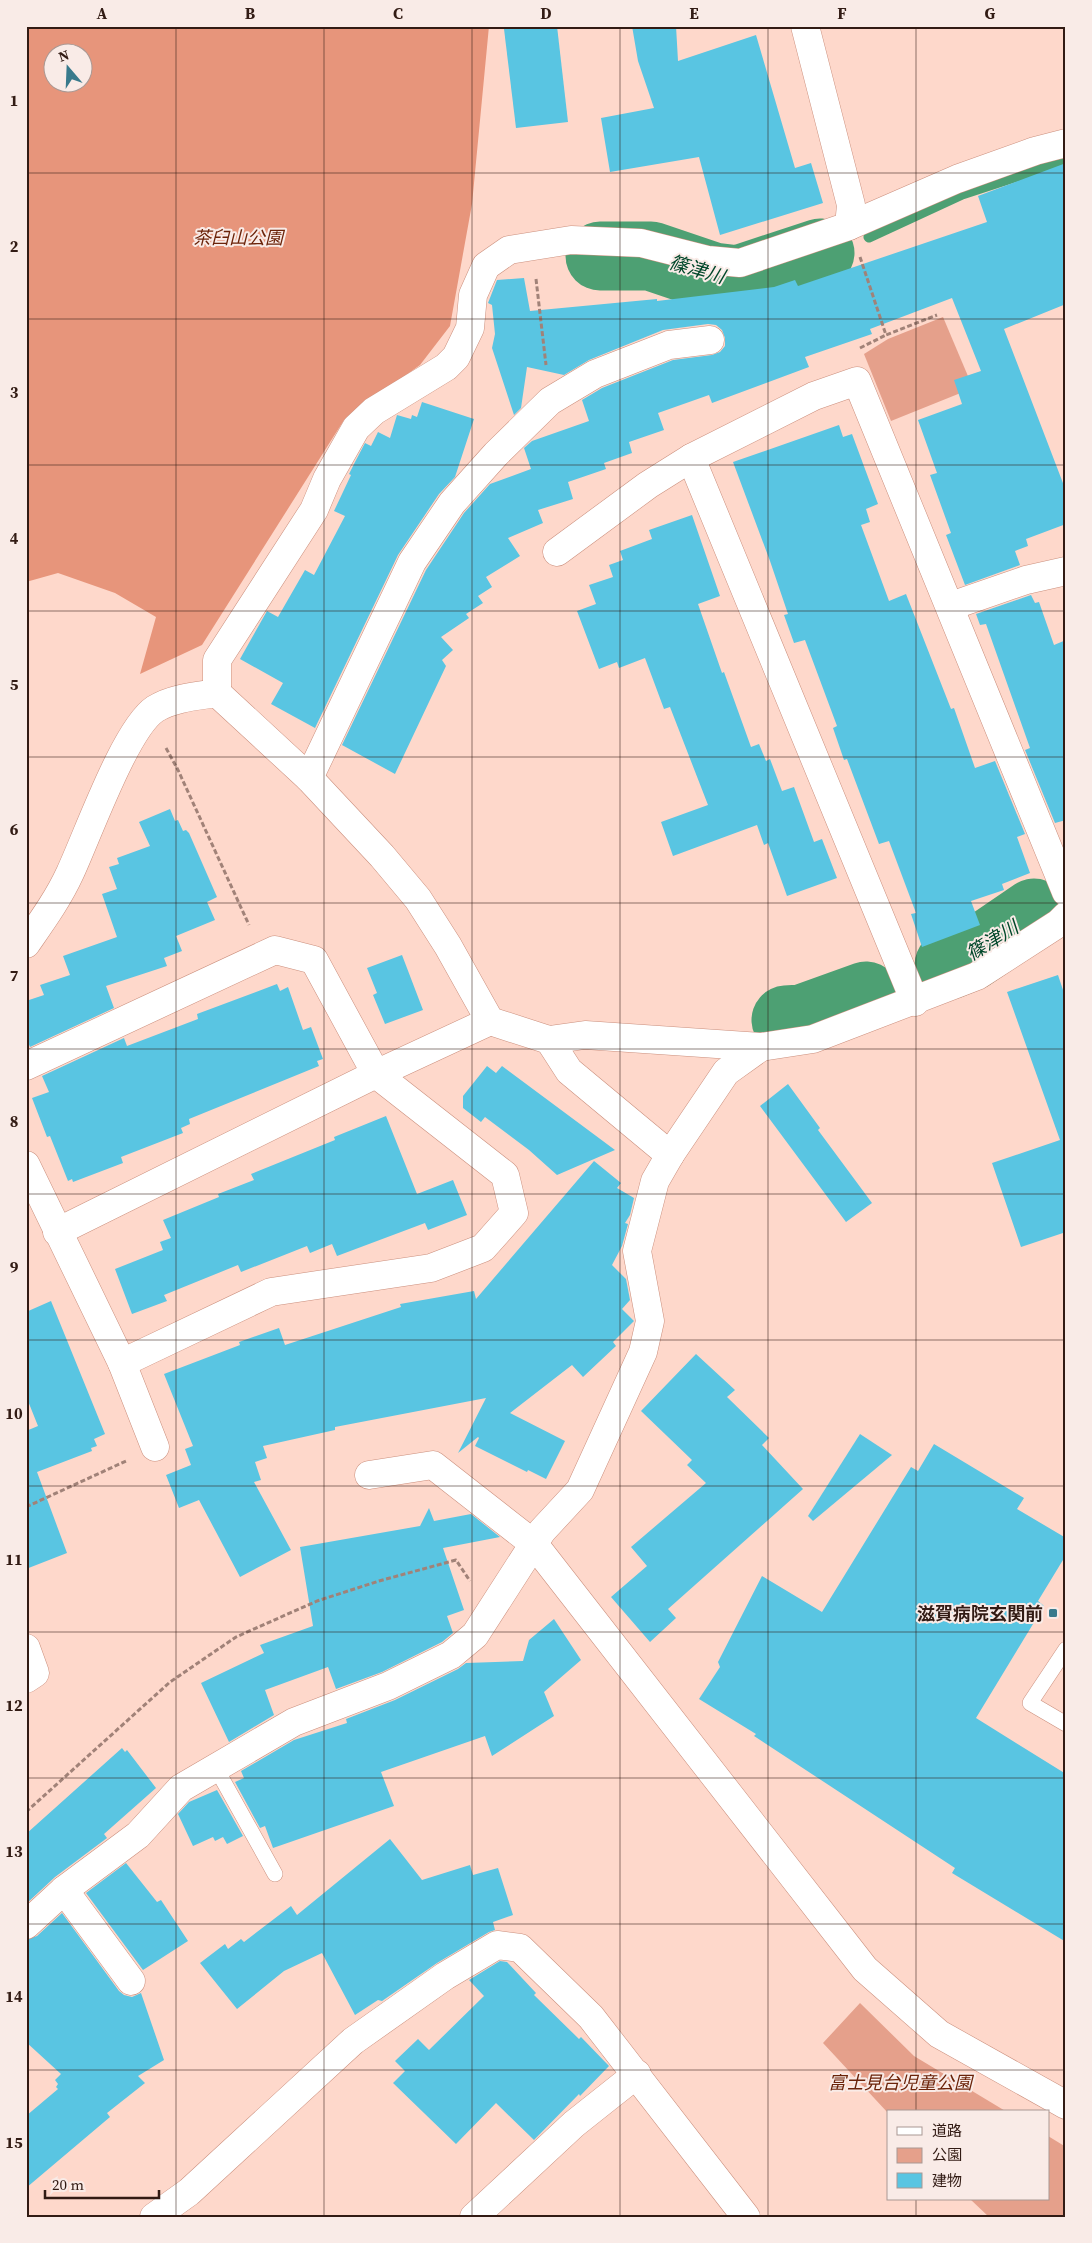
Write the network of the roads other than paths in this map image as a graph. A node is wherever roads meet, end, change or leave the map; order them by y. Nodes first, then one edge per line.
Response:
1 (804, 26) edge
2 (1066, 144) edge
3 (849, 226) junction
4 (710, 340) dead end
5 (691, 458) junction
6 (557, 552) dead end
7 (1066, 571) edge
8 (951, 606) junction
9 (217, 693) junction
10 (309, 778) junction
11 (1066, 892) edge
12 (1064, 925) edge
13 (26, 944) edge
14 (915, 1002) junction
15 (490, 1021) junction
16 (549, 1040) junction
17 (760, 1047) junction
18 (26, 1066) edge
19 (376, 1074) junction
20 (670, 1155) junction
21 (26, 1166) edge
22 (57, 1232) junction
23 (122, 1364) junction
24 (156, 1447) dead end
25 (369, 1475) dead end
26 (534, 1544) junction
27 (26, 1648) edge
28 (1066, 1648) edge
29 (26, 1680) edge
30 (1066, 1724) edge
31 (216, 1768) junction
32 (275, 1874) dead end
33 (64, 1890) junction
34 (26, 1925) edge
35 (131, 1981) dead end
36 (637, 2074) junction
37 (1066, 2104) edge
38 (154, 2217) edge
39 (474, 2217) edge
40 (746, 2217) edge

1 - 3 street
2 - 3 street
3 - 9 street
4 - 10 street
5 - 6 street
5 - 8 street
5 - 14 street
7 - 8 street
8 - 11 street
9 - 10 street
9 - 13 street
10 - 15 street
12 - 14 street
14 - 17 street
15 - 16 street
15 - 19 street
16 - 17 street
16 - 20 street
17 - 20 street
18 - 19 street
19 - 22 street
19 - 23 street
20 - 26 street
21 - 22 street
22 - 23 street
23 - 24 street
25 - 26 street
26 - 31 street
26 - 37 street
27 - 29 street
28 - 30 lane
31 - 32 lane
31 - 33 street
33 - 34 street
33 - 35 street
36 - 38 street
36 - 39 street
36 - 40 street

